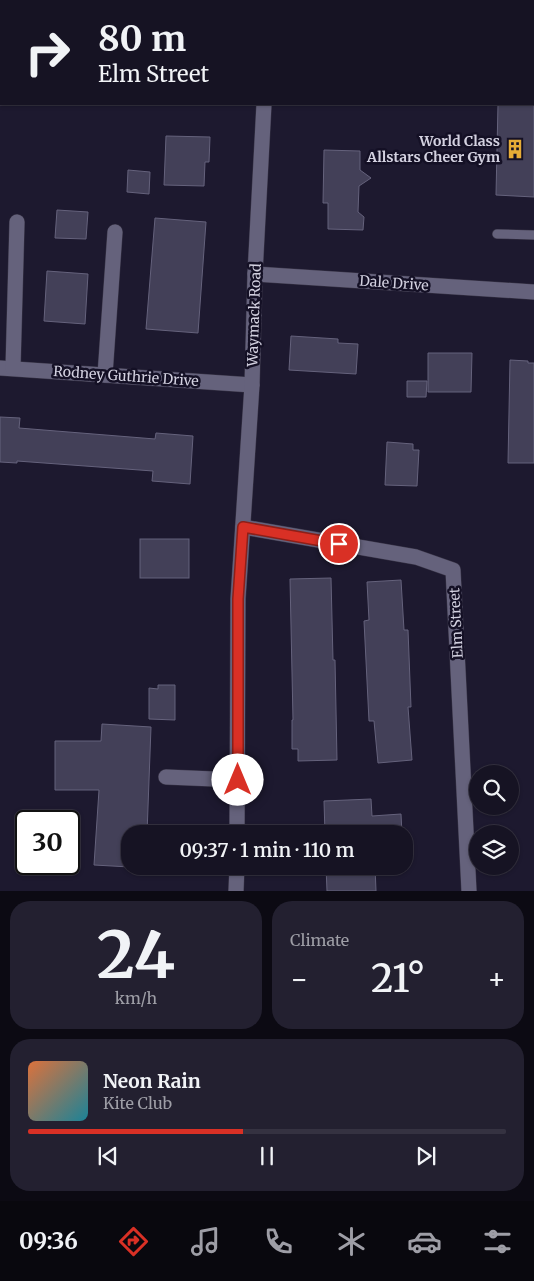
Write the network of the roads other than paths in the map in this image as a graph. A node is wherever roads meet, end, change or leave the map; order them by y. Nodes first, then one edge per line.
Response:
1 (264, 105) edge
2 (17, 222) dead end
3 (116, 232) dead end
4 (497, 234) dead end
5 (534, 235) edge
6 (255, 274) junction
7 (534, 292) edge
8 (7, 368) edge
9 (105, 375) junction
10 (252, 385) junction
11 (243, 527) junction
12 (166, 778) dead end
13 (238, 780) junction
14 (237, 825) edge
15 (237, 875) edge
16 (236, 891) edge
17 (469, 891) edge

1 - 6 street, Waymack Road
2 - 8 street
3 - 9 street
4 - 5 lane
6 - 7 street, Dale Drive
6 - 10 street, Waymack Road
8 - 9 street, Rodney Guthrie Drive
9 - 10 street, Rodney Guthrie Drive
10 - 11 street, Waymack Road
11 - 13 street, Waymack Road
11 - 17 street, Elm Street
12 - 13 street
13 - 14 street, Waymack Road
15 - 16 street

